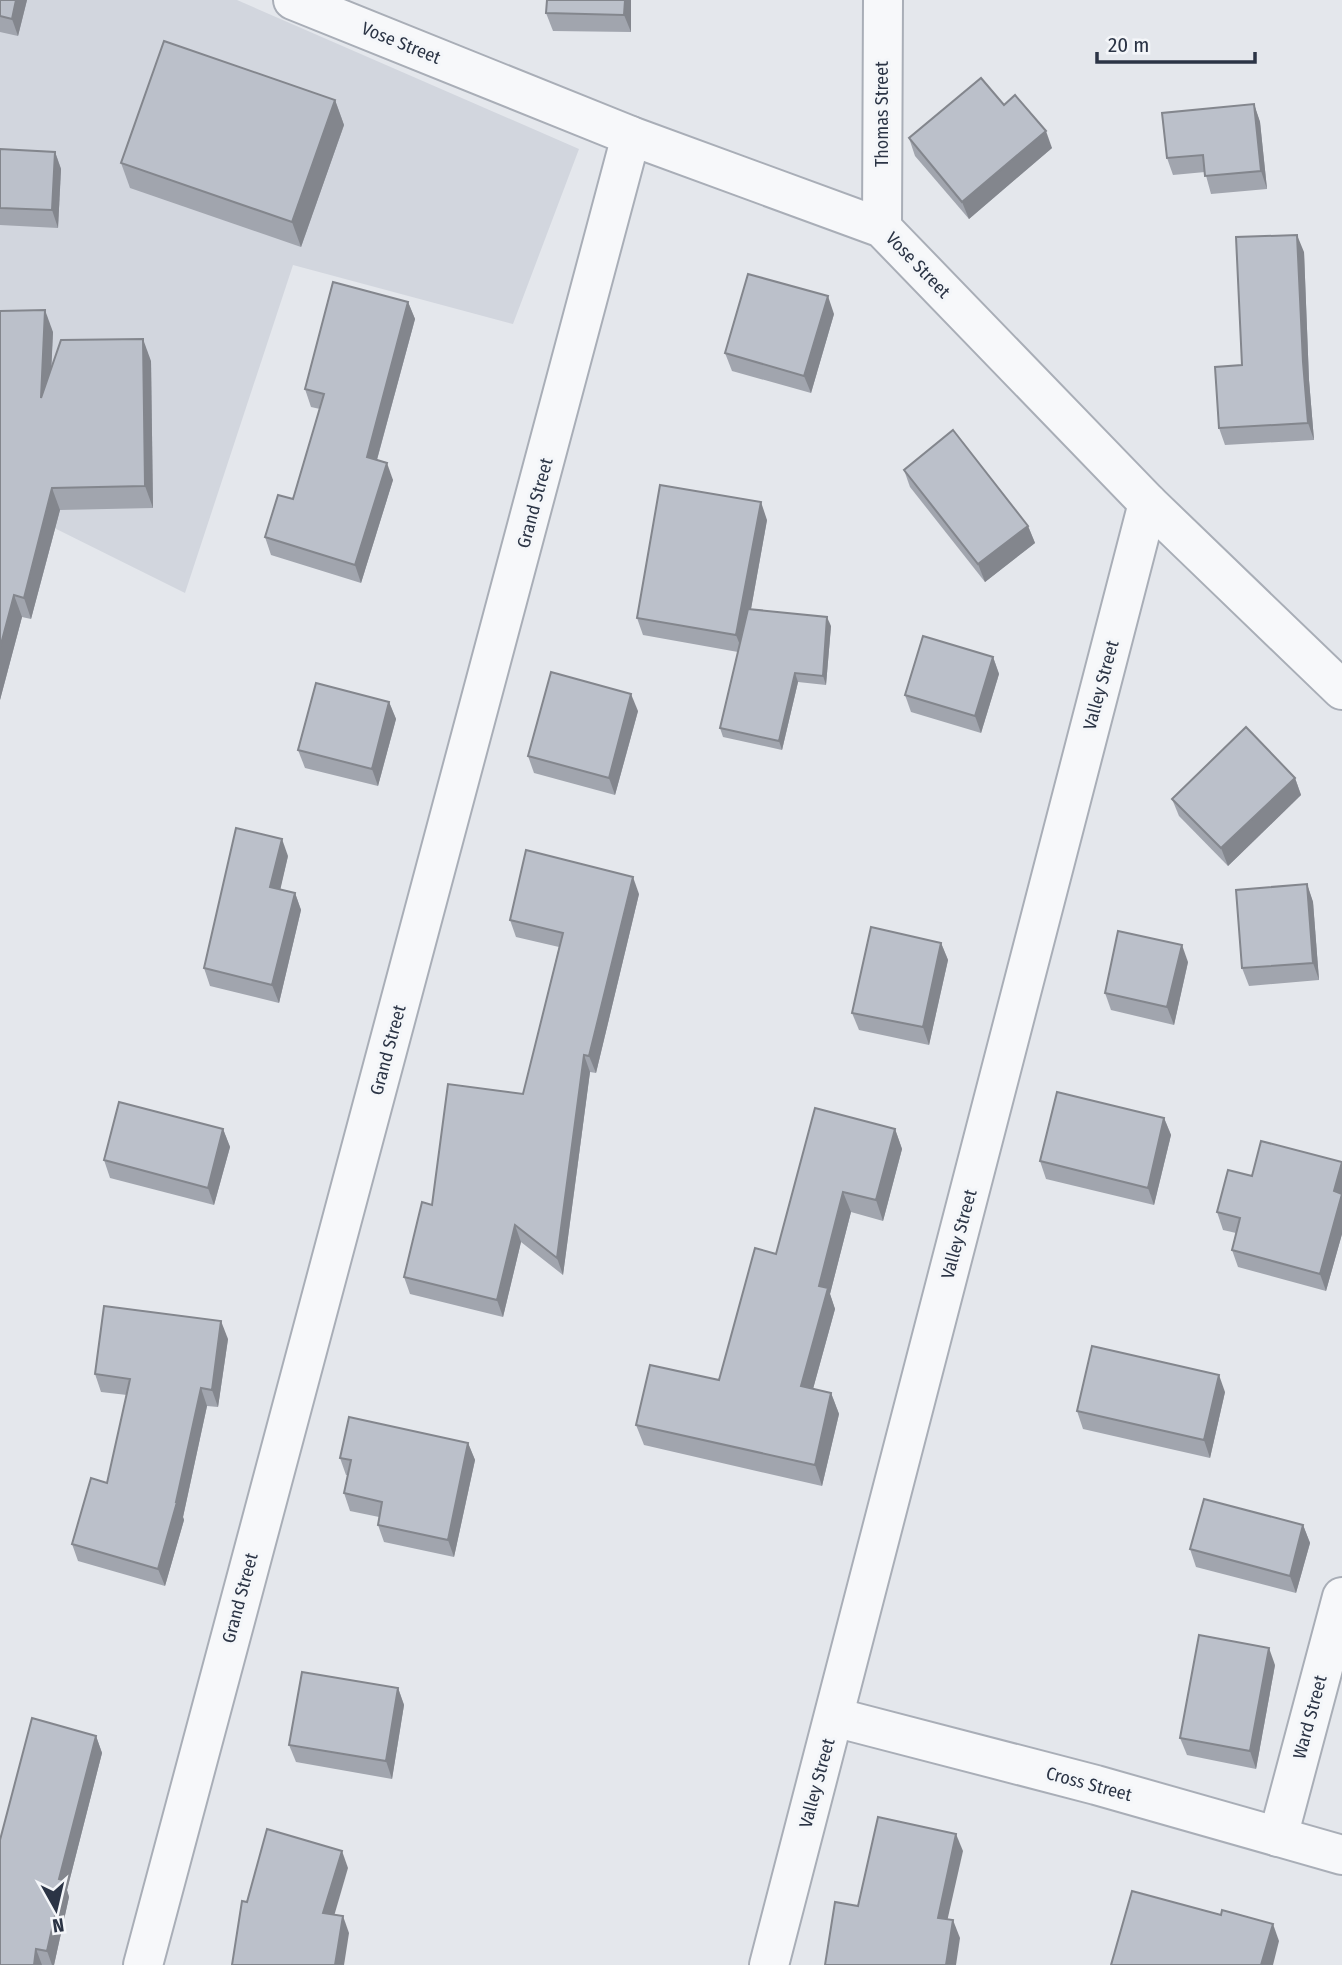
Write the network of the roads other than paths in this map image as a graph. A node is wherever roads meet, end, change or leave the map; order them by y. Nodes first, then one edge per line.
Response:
1 (293, 0) edge
2 (883, 0) edge
3 (631, 136) junction
4 (882, 228) junction
5 (1149, 503) junction
6 (1342, 690) edge
7 (1342, 1597) edge
8 (834, 1717) junction
9 (1278, 1837) junction
10 (1342, 1855) edge
11 (143, 1965) edge
12 (769, 1965) edge

1 - 3 street, Vose Street
2 - 4 street, Thomas Street
3 - 4 street, Vose Street
3 - 11 street, Grand Street
4 - 5 street, Vose Street
5 - 6 street, Vose Street
5 - 8 street, Valley Street
7 - 9 street, Ward Street
8 - 9 street, Cross Street
8 - 12 street, Valley Street
9 - 10 street, Cross Street

